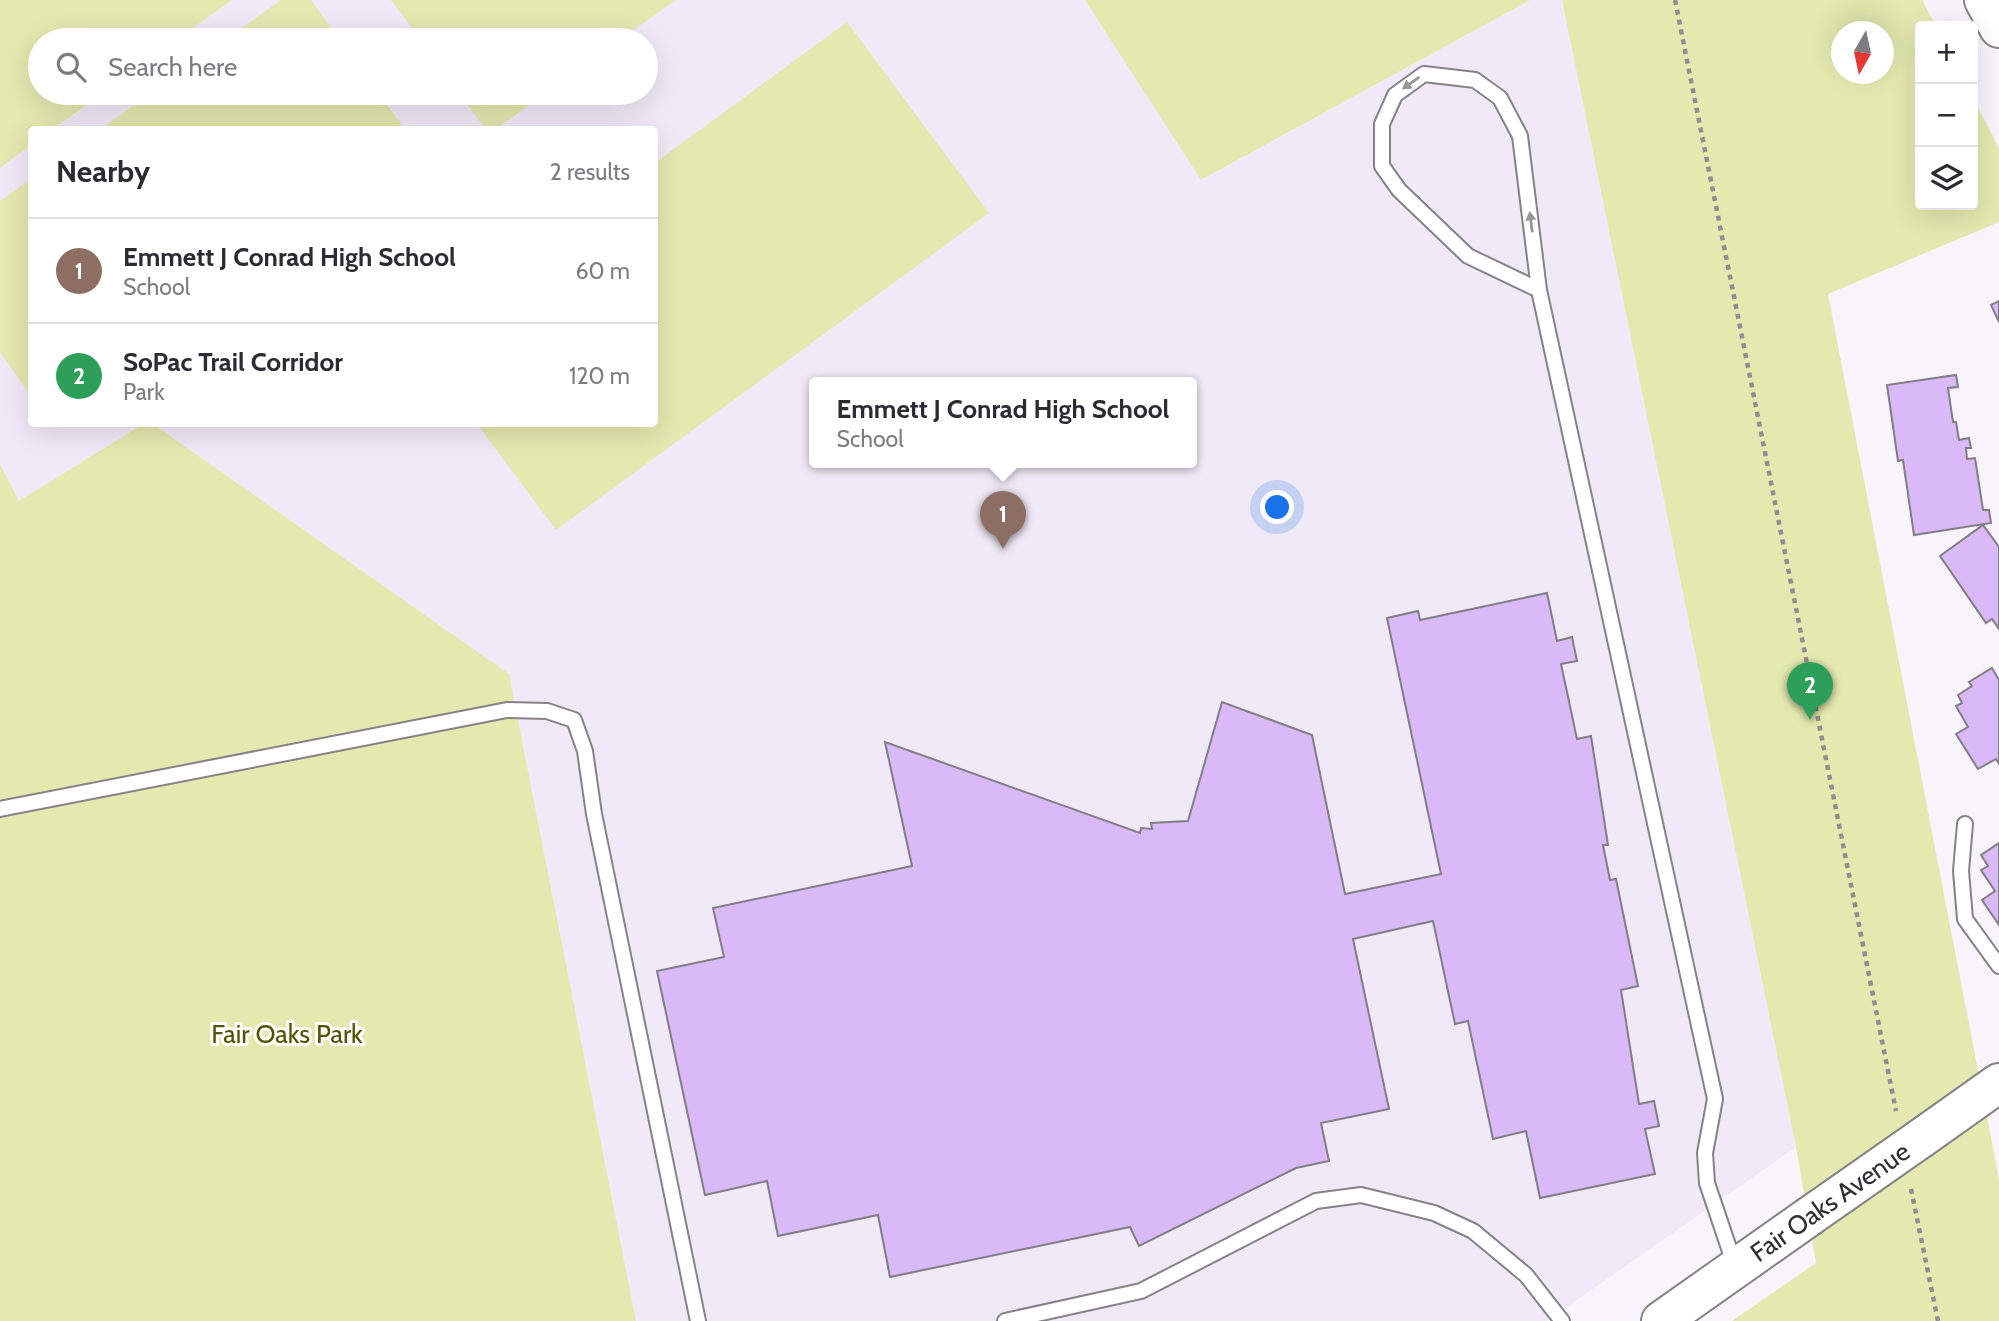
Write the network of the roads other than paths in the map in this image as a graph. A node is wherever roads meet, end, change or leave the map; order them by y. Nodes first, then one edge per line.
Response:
1 (1539, 290) junction
2 (0, 809) edge
3 (1965, 824) dead end
4 (1999, 967) edge
5 (1997, 1084) edge
6 (1736, 1268) junction
7 (698, 1321) edge
8 (1005, 1321) edge
9 (1562, 1321) edge
10 (1661, 1321) edge

1 -> 1 lane
1 - 6 lane
2 - 7 lane
3 - 4 lane
5 - 6 main road, Fair Oaks Avenue, bridge
6 - 10 main road, Fair Oaks Avenue
8 - 9 lane

